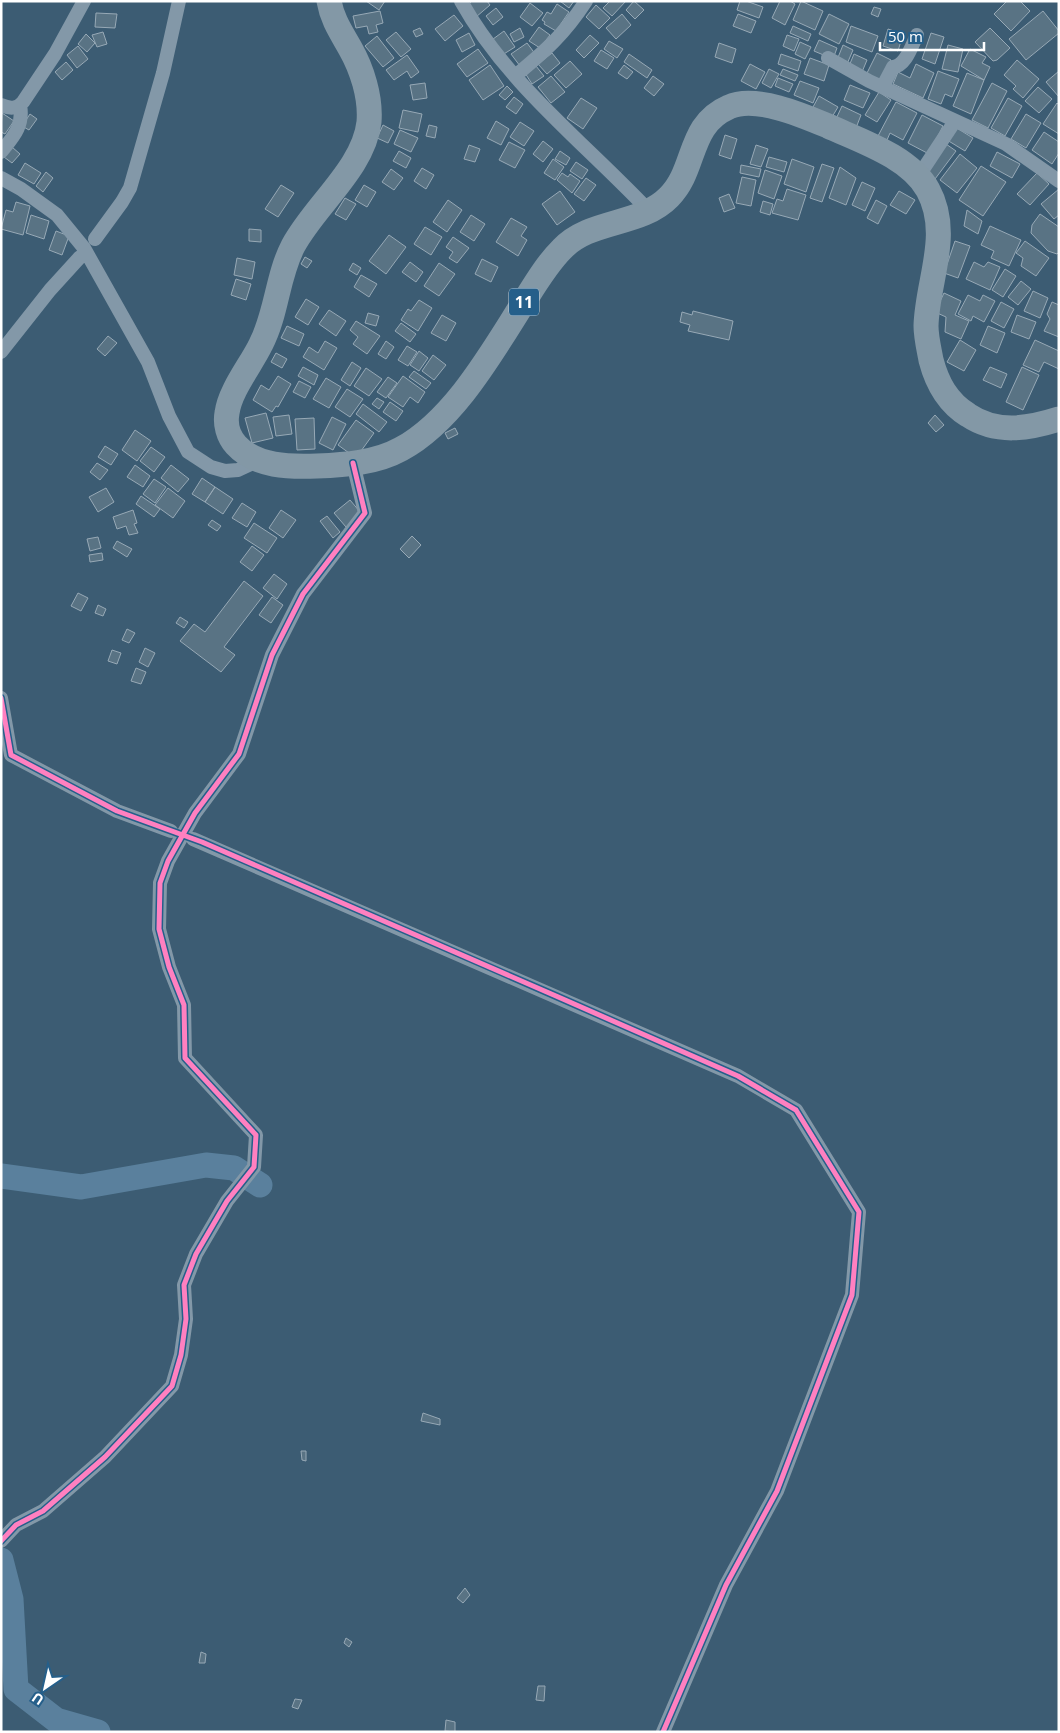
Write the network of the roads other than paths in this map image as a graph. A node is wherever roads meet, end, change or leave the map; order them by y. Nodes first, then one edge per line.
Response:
1 (84, 1) edge
2 (179, 1) edge
3 (329, 1) edge
4 (586, 1) edge
5 (465, 3) edge
6 (917, 35) dead end
7 (828, 58) dead end
8 (515, 76) junction
9 (883, 86) junction
10 (1, 105) edge
11 (20, 105) junction
12 (955, 121) junction
13 (1, 152) edge
14 (918, 177) junction
15 (1, 178) edge
16 (1059, 180) edge
17 (649, 210) junction
18 (95, 240) dead end
19 (80, 257) dead end
20 (1, 352) edge
21 (1059, 420) edge
22 (258, 460) junction
23 (353, 463) junction
24 (1, 698) edge
25 (172, 831) dead end
26 (193, 839) dead end
27 (1, 1541) edge
28 (663, 1732) edge

1 - 11 street
2 - 18 street
3 - 22 highway, 11
4 - 8 street
5 - 8 street
6 - 9 street
7 - 9 street
8 - 17 street
9 - 12 street
10 - 11 street
11 - 13 street
12 - 14 street
12 - 16 street
14 - 17 highway, 11
14 - 21 highway, 11
15 - 22 street
17 - 23 highway, 11
19 - 20 street
22 - 23 highway, 11
23 - 27 street
24 - 25 street
26 - 28 street

